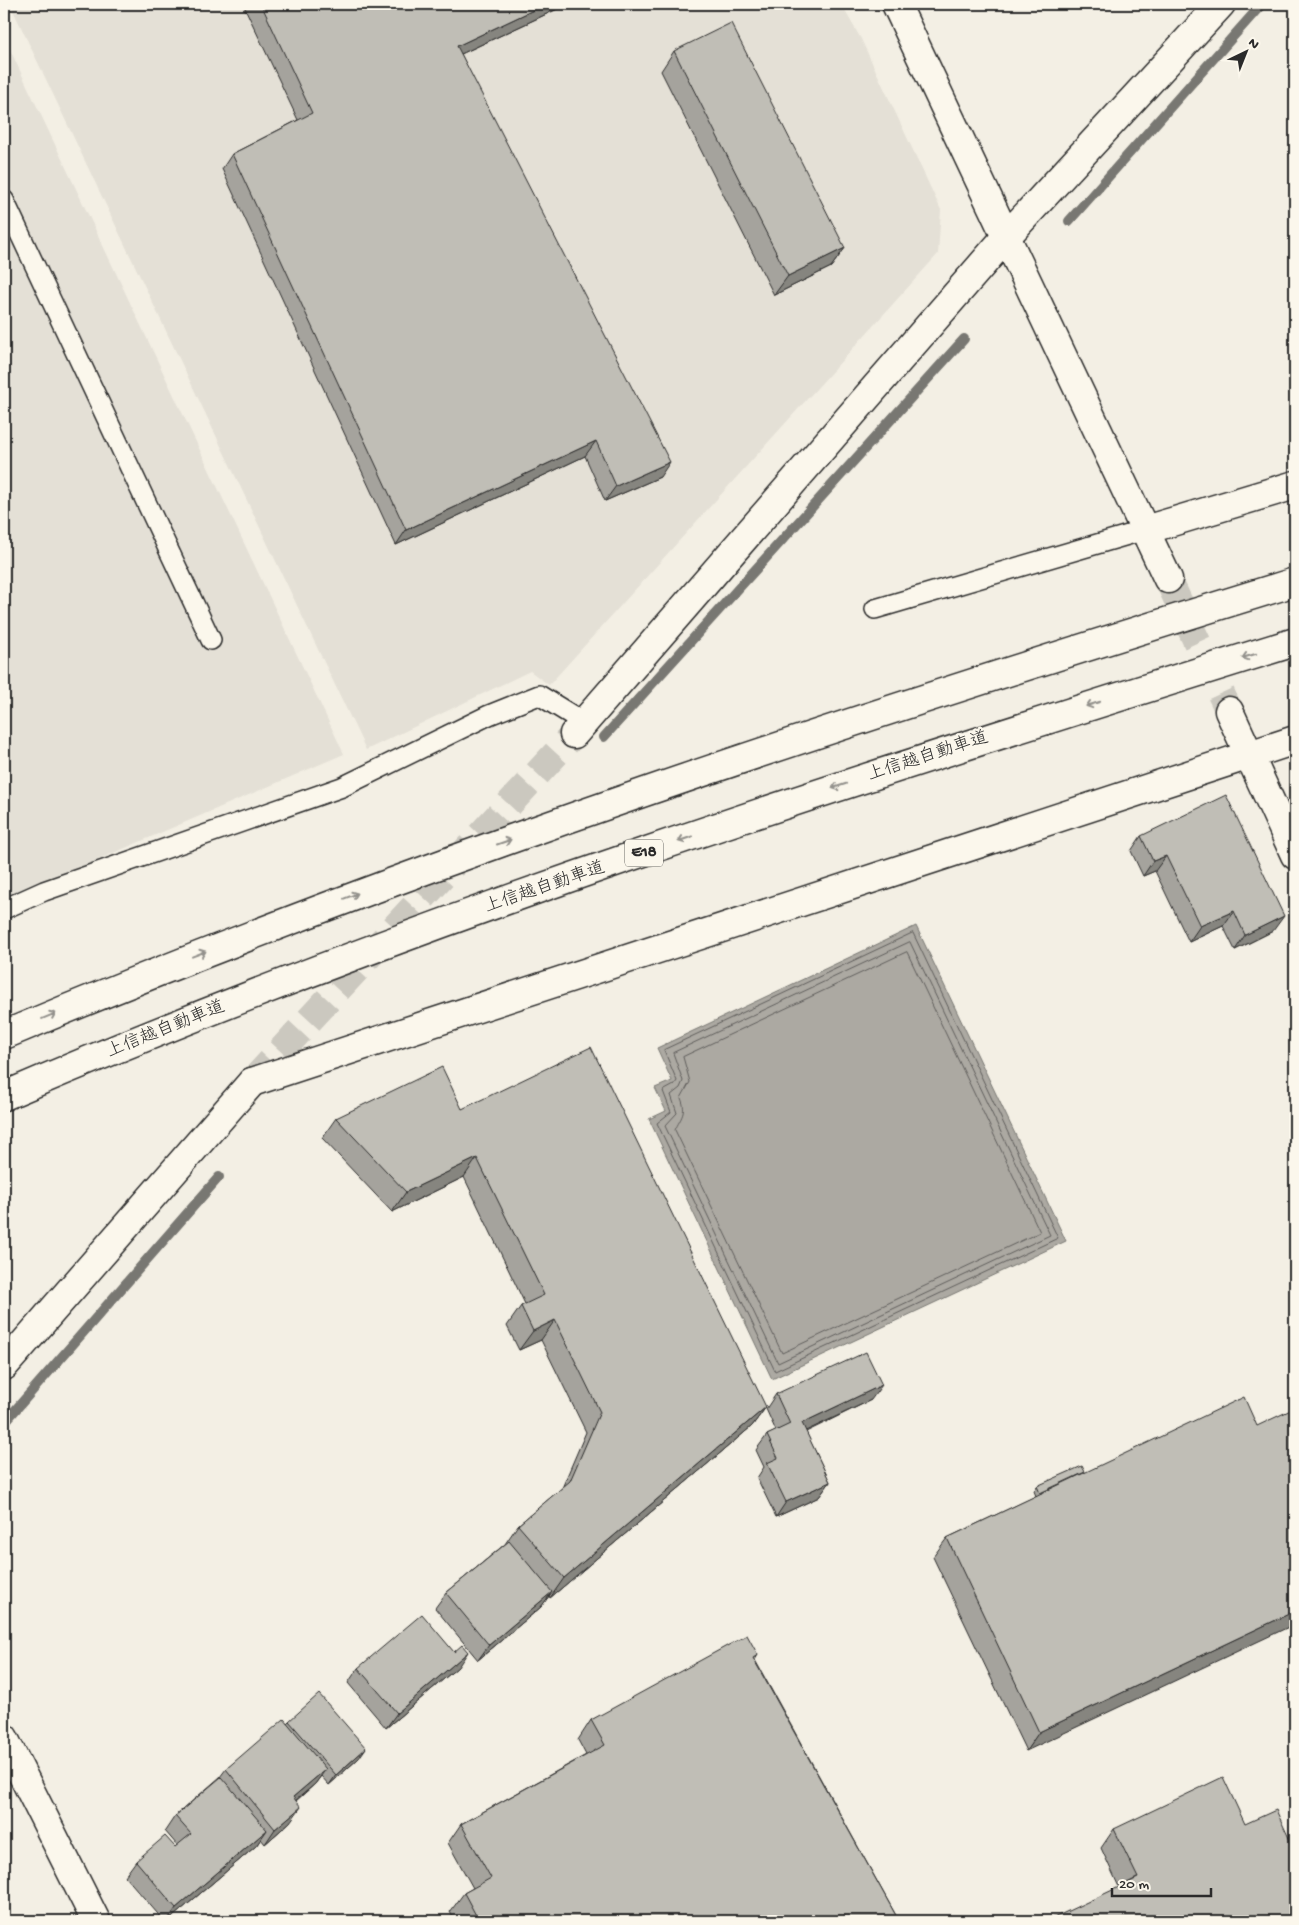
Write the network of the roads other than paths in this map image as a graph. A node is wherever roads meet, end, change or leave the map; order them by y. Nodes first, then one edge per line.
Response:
1 (896, 4) edge
2 (1221, 4) edge
3 (4, 200) edge
4 (1006, 237) junction
5 (1295, 485) edge
6 (1145, 530) junction
7 (1168, 580) tunnel mouth
8 (1295, 582) edge
9 (875, 609) dead end
10 (211, 640) dead end
11 (1295, 642) edge
12 (1229, 711) tunnel mouth
13 (578, 728) joint
14 (1295, 740) edge
15 (1249, 754) junction
16 (1295, 855) edge
17 (4, 909) edge
18 (4, 1035) edge
19 (4, 1096) edge
20 (4, 1366) edge
21 (4, 1738) edge
22 (96, 1921) edge

1 - 4 main road
2 - 4 main road
3 - 10 lane
4 - 6 main road
4 - 13 main road
5 - 6 main road
6 - 7 main road
6 - 9 lane
18 -> 8 main road
11 -> 19 main road, 上信越自動車道 / E18
12 - 15 main road
13 - 17 lane
14 - 15 main road
15 - 16 main road
15 - 20 main road
21 - 22 main road

